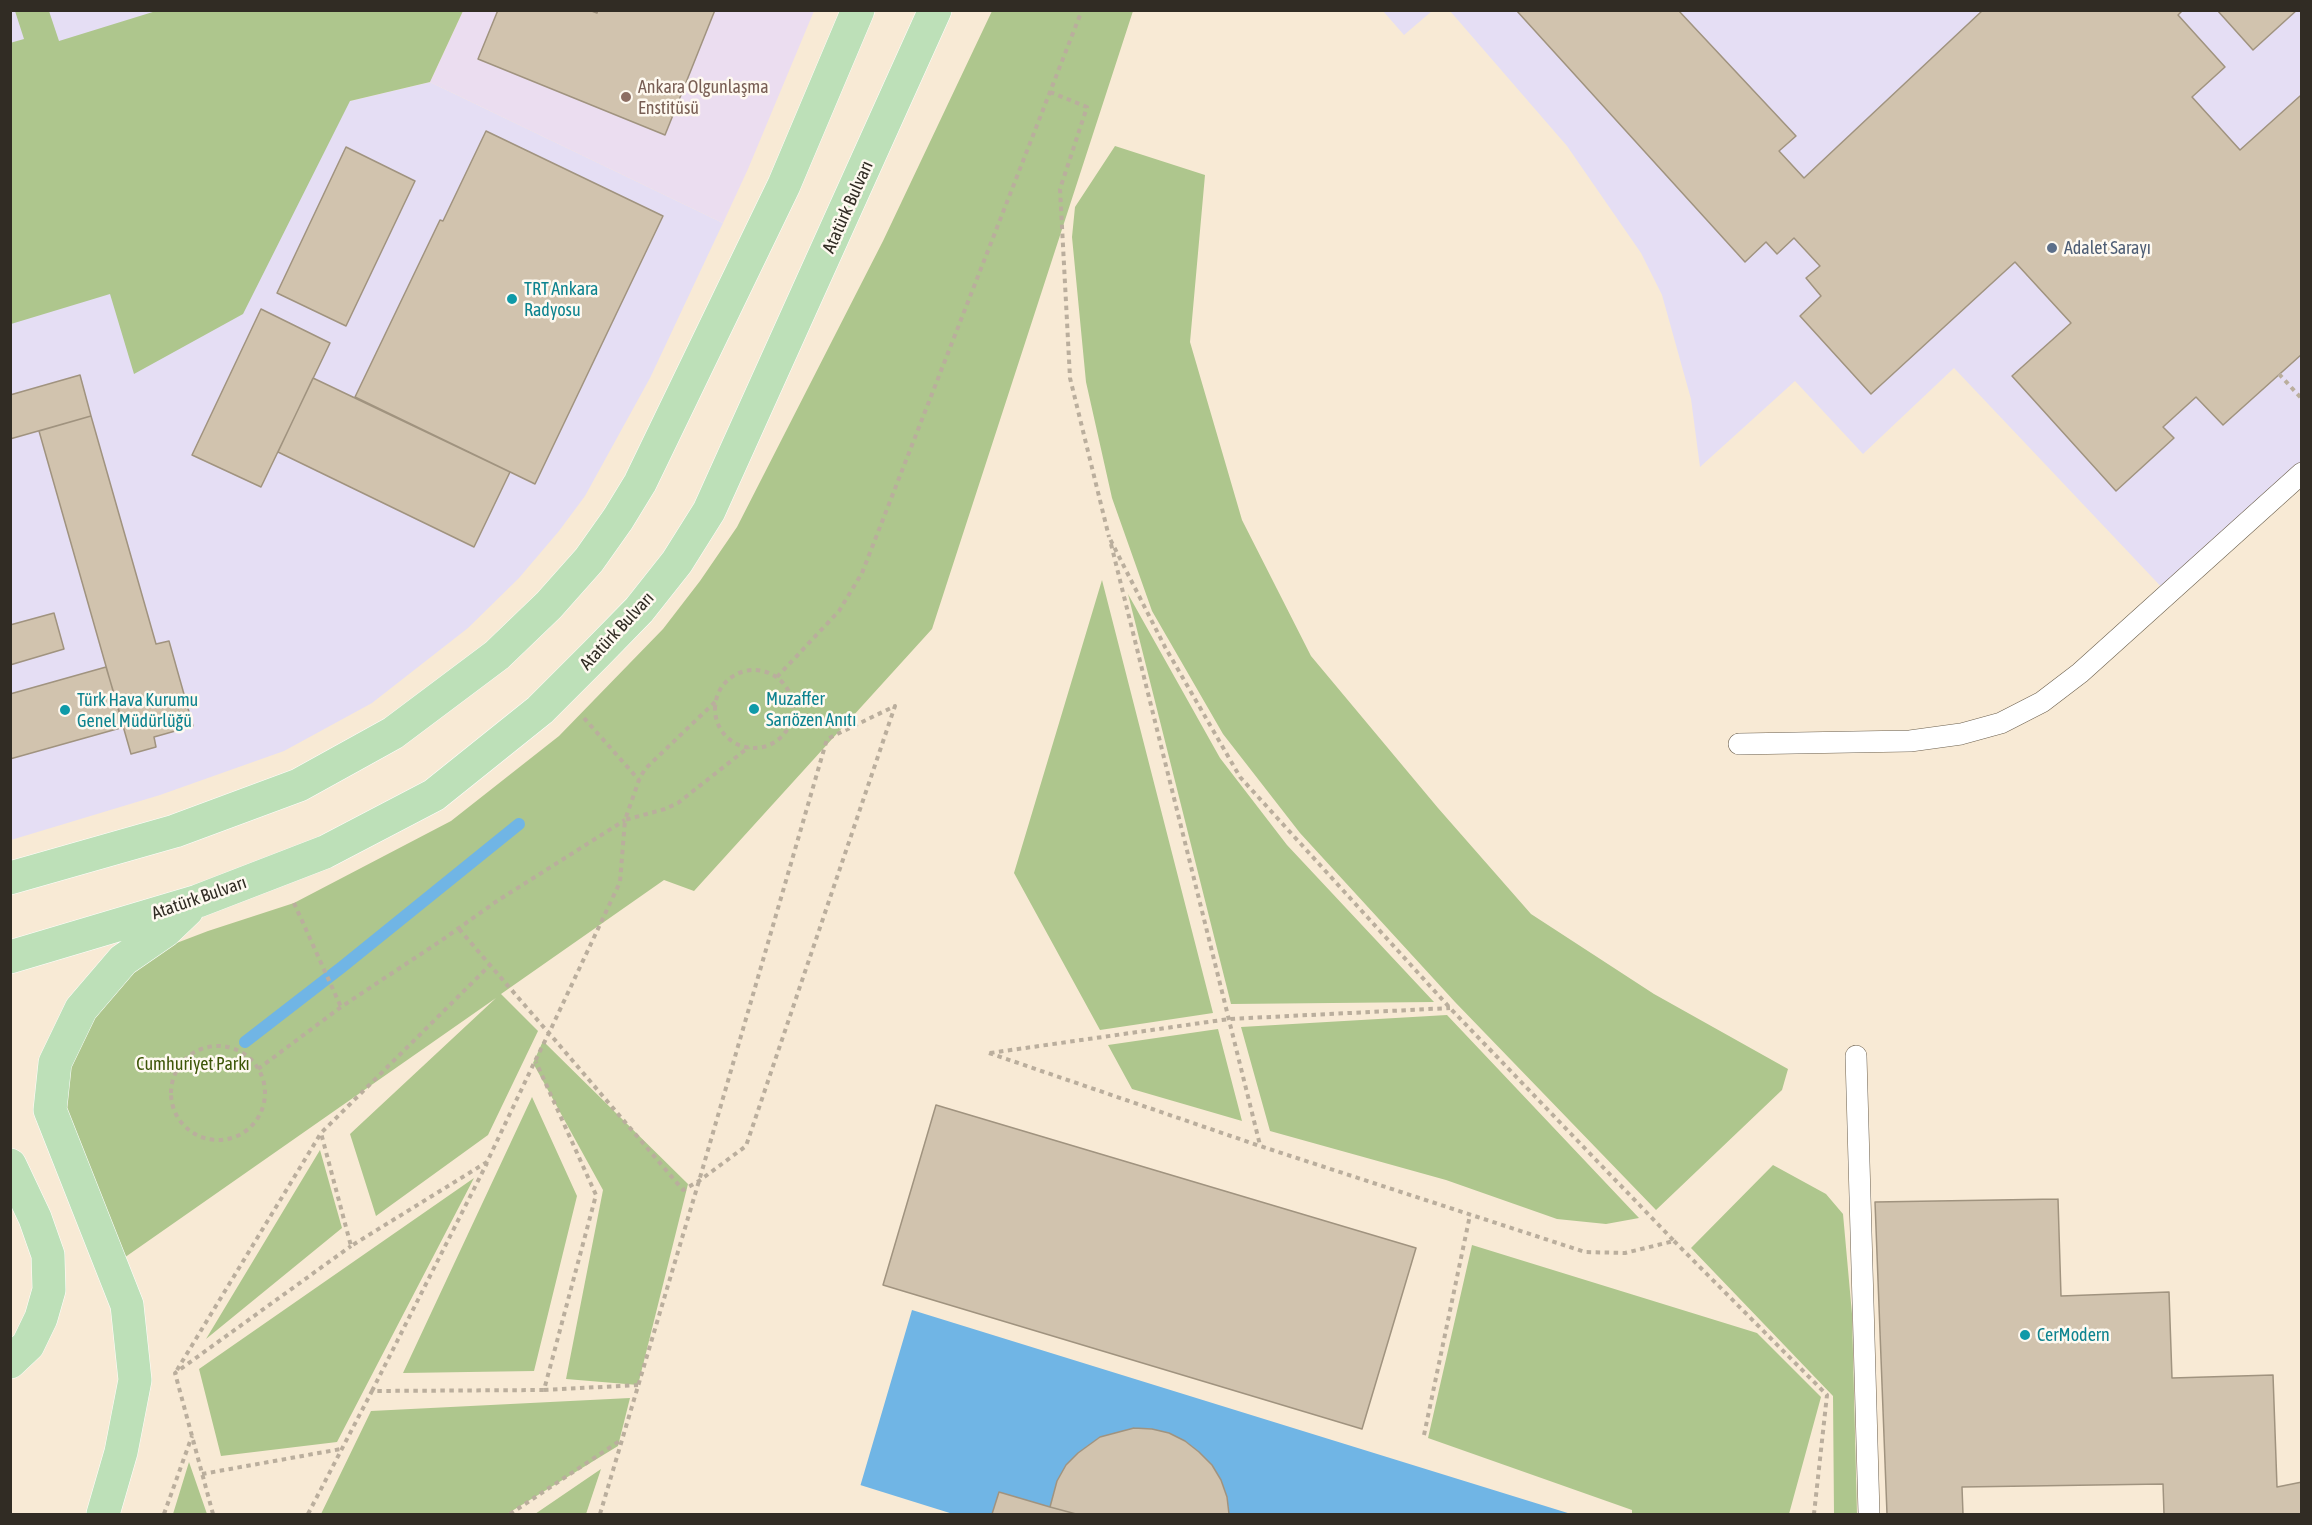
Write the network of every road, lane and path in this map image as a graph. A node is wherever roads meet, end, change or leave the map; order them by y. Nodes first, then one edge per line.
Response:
1 (858, 10) edge
2 (936, 10) edge
3 (1082, 10) edge
4 (1050, 92) junction
5 (2279, 374) dead end
6 (2301, 399) edge
7 (2301, 473) edge
8 (1109, 537) junction
9 (777, 677) junction
10 (560, 691) junction
11 (715, 702) junction
12 (1739, 744) dead end
13 (749, 747) junction
14 (639, 780) junction
15 (625, 820) junction
16 (280, 869) junction
17 (10, 878) edge
18 (198, 901) junction
19 (459, 929) junction
20 (10, 957) edge
21 (490, 965) junction
22 (341, 1007) junction
23 (1450, 1008) junction
24 (1228, 1019) junction
25 (549, 1033) junction
26 (1856, 1056) dead end
27 (535, 1061) junction
28 (258, 1069) junction
29 (321, 1133) junction
30 (1260, 1146) junction
31 (487, 1162) junction
32 (10, 1165) edge
33 (699, 1181) junction
34 (1470, 1215) junction
35 (1674, 1241) junction
36 (351, 1246) junction
37 (10, 1362) edge
38 (175, 1373) junction
39 (638, 1385) junction
40 (544, 1390) junction
41 (372, 1391) junction
42 (192, 1436) junction
43 (1424, 1436) dead end
44 (622, 1439) junction
45 (342, 1449) junction
46 (202, 1474) junction
47 (103, 1515) edge
48 (164, 1515) edge
49 (213, 1515) edge
50 (308, 1515) edge
51 (510, 1515) edge
52 (600, 1515) edge
53 (1814, 1515) edge
54 (1869, 1515) edge

1 - 17 main road
2 - 10 main road, Atatürk Bulvarı
3 - 4 path
4 - 8 path
4 - 9 path
5 - 6 path
7 - 12 lane
8 - 23 path
8 - 24 path
9 - 11 path
9 - 13 path
10 - 14 path
10 - 16 main road, Atatürk Bulvarı
11 - 13 path
11 - 14 path
13 - 15 path
14 - 15 path
15 - 19 path
15 - 25 path
16 - 18 main road, Atatürk Bulvarı
16 - 22 path
18 - 20 main road, Atatürk Bulvarı
18 - 47 main road
19 - 21 path
19 - 22 path
21 - 25 path
21 - 29 path
22 - 28 path
23 - 24 path
23 - 35 path
24 - 30 path
24 - 30 path
25 - 27 path
25 - 33 path
26 - 54 lane
27 - 31 path
27 - 40 path
28 - 28 path
29 - 36 path
29 - 38 path
30 - 34 path
31 - 36 path
31 - 41 path
32 - 37 main road
33 - 33 path
33 - 39 path
34 - 35 path
34 - 43 path
35 - 53 path
36 - 38 path
38 - 42 path
39 - 40 path
39 - 44 path
40 - 41 path
41 - 45 path
42 - 46 path
42 - 48 path
44 - 51 path
44 - 52 path
45 - 46 path
45 - 50 path
46 - 49 path

